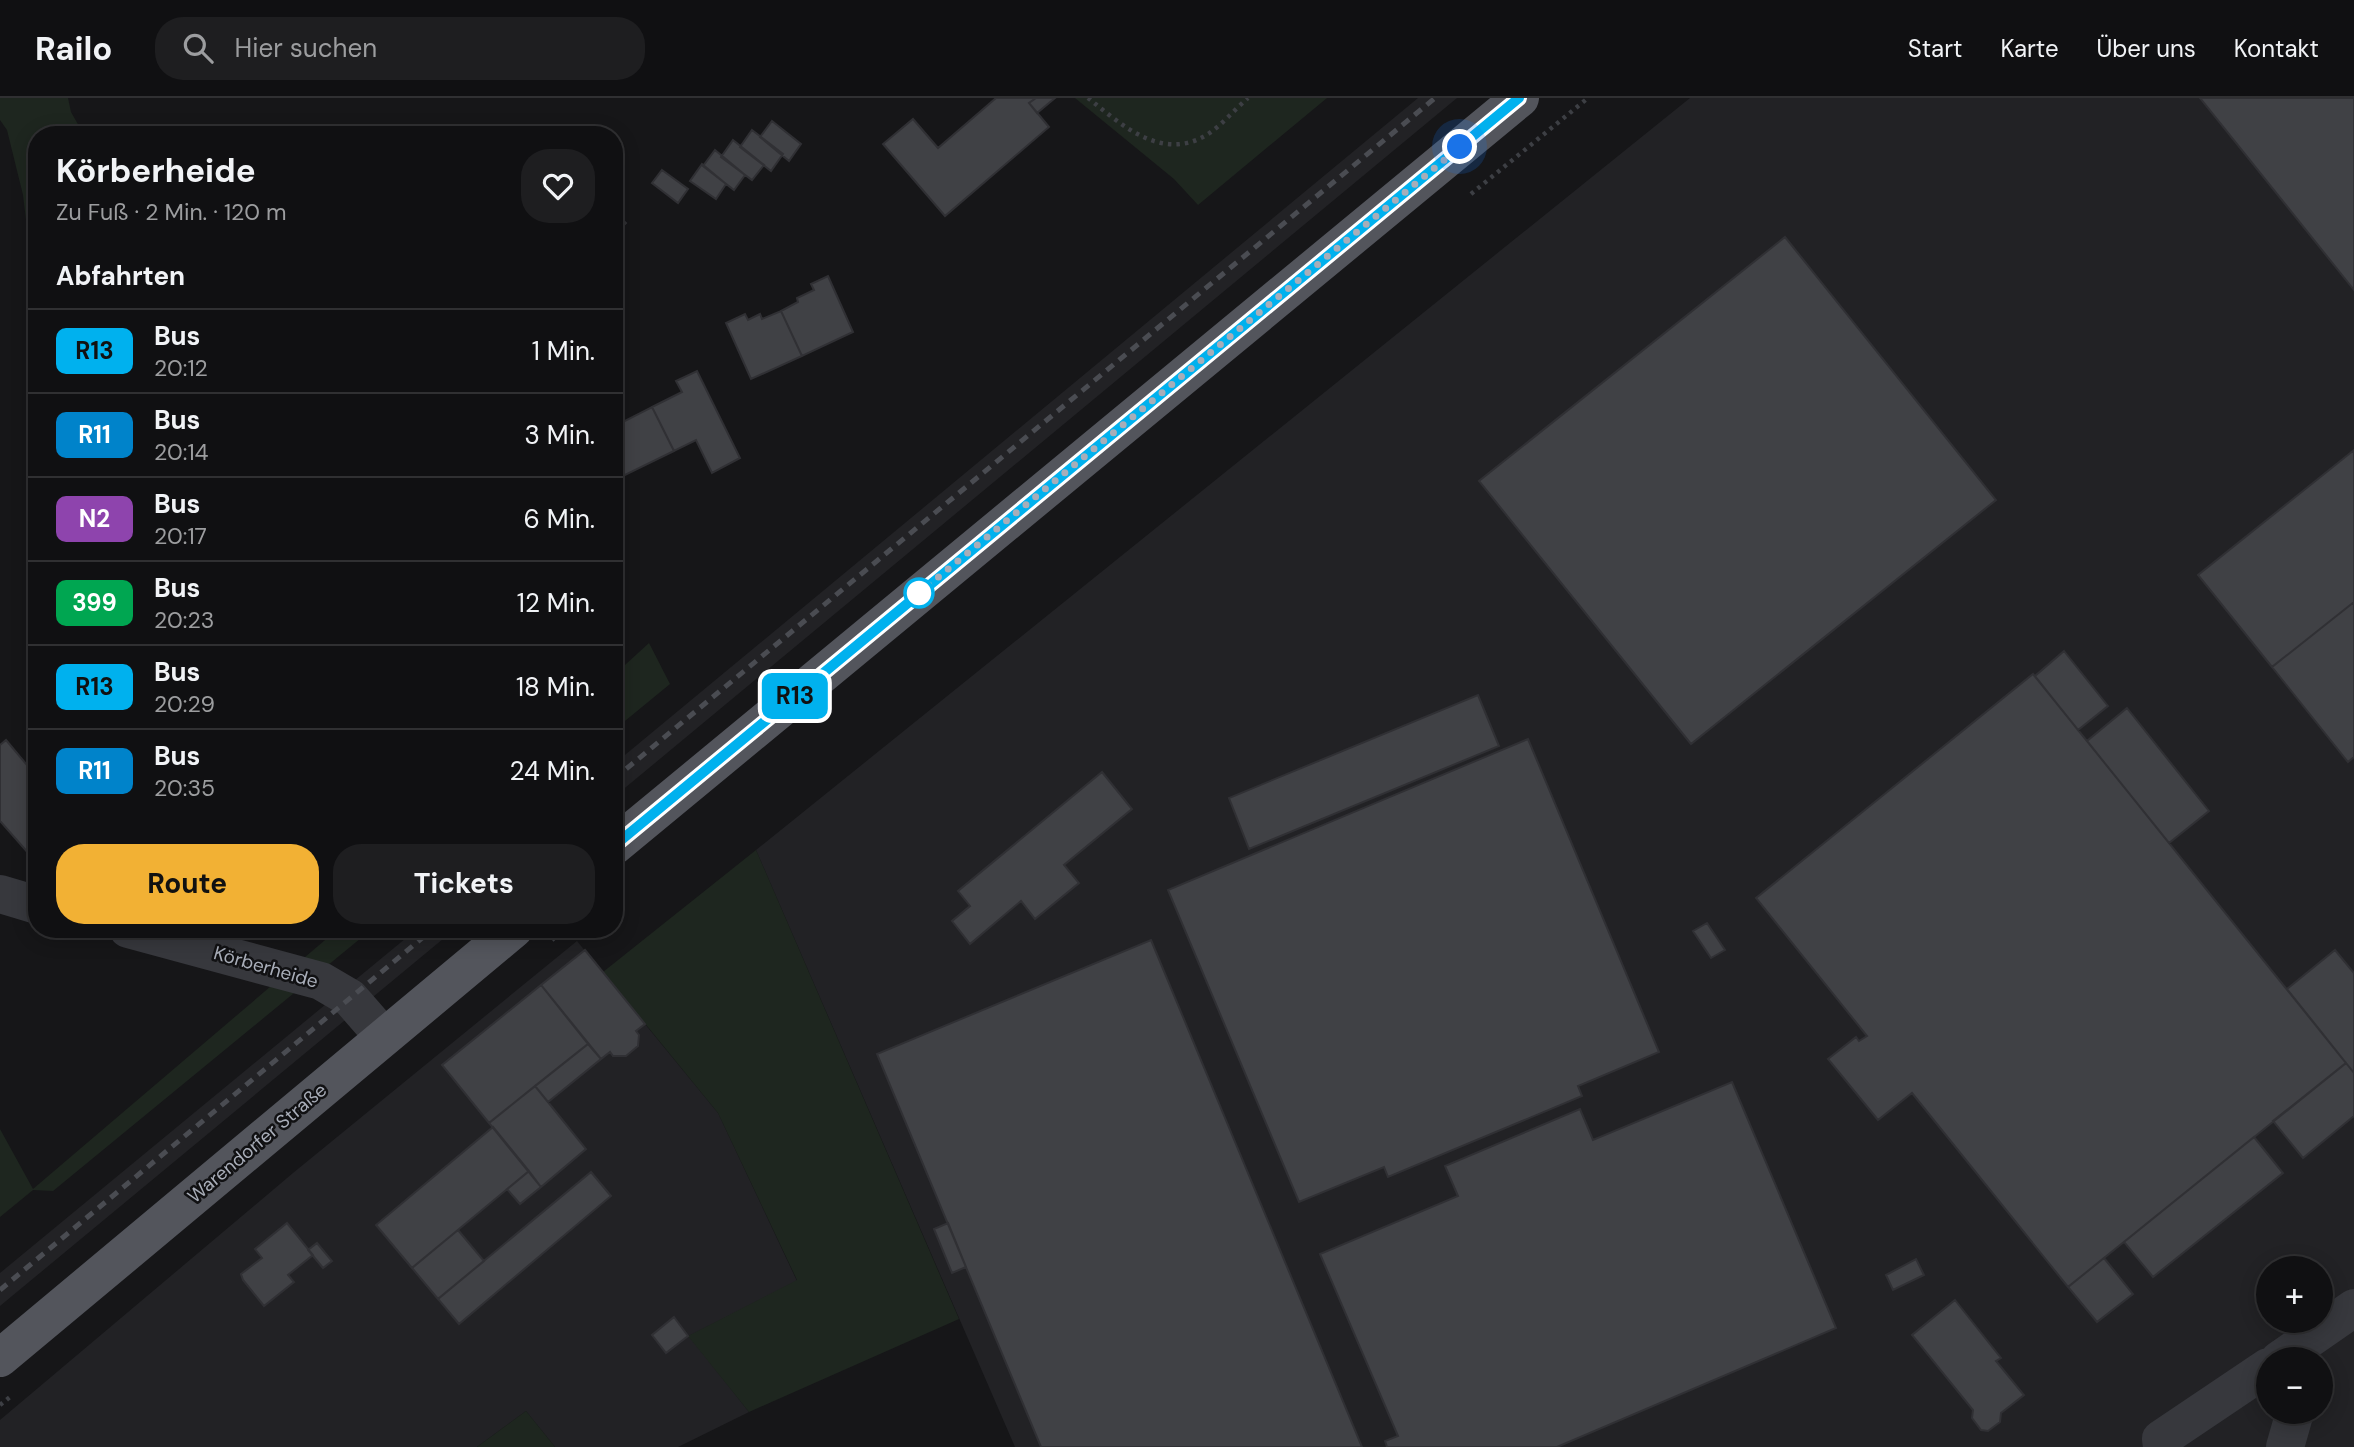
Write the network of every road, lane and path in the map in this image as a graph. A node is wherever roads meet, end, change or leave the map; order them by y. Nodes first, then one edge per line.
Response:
1 (1088, 98) edge
2 (1248, 98) edge
3 (1520, 98) edge
4 (623, 839) edge
5 (0, 894) edge
6 (28, 902) edge
7 (161, 938) edge
8 (503, 938) edge
9 (384, 1037) junction
10 (2354, 1308) edge
11 (2313, 1347) edge
12 (0, 1358) edge
13 (2256, 1375) edge
14 (2292, 1424) edge
15 (2162, 1447) edge
16 (2285, 1447) edge

1 - 2 path
3 - 4 main road
5 - 6 street
7 - 9 street, Körberheide
8 - 9 main road, Warendorfer Straße
9 - 12 main road, Warendorfer Straße
10 - 11 street
13 - 15 street
14 - 16 street

